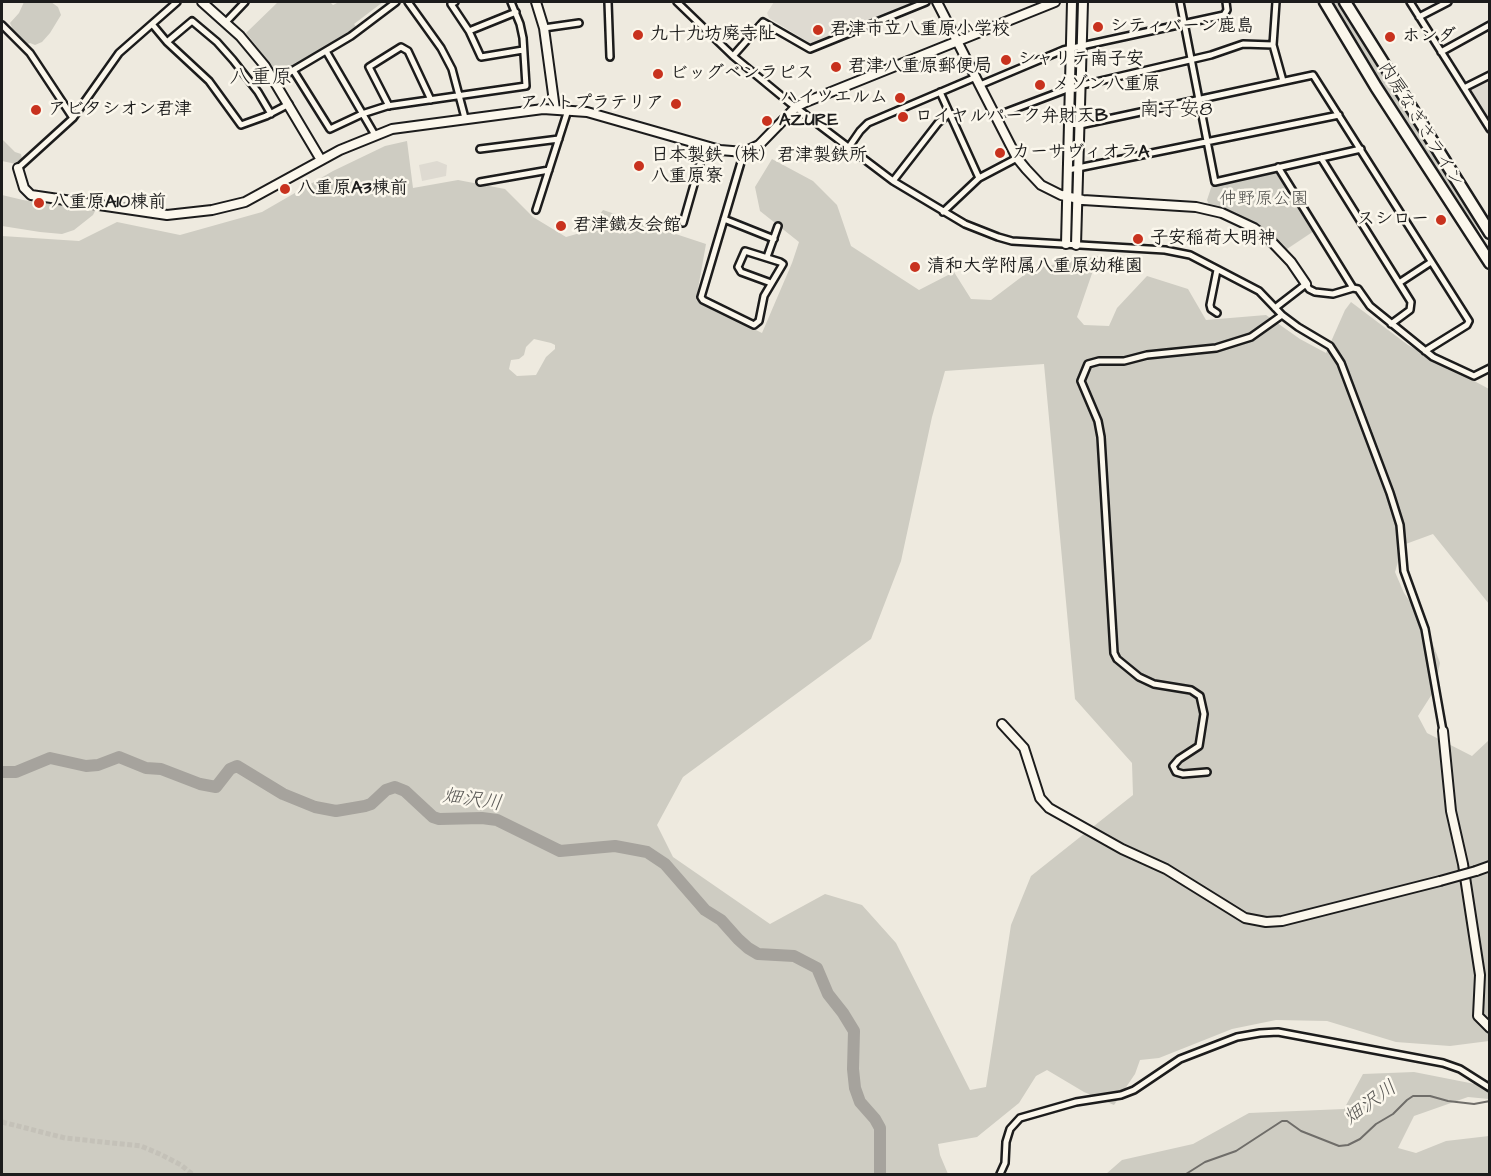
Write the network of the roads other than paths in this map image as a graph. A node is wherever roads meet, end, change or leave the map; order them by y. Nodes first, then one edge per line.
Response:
1 (174, 2) edge
2 (202, 2) edge
3 (396, 2) edge
4 (408, 2) edge
5 (455, 2) edge
6 (511, 2) edge
7 (536, 2) edge
8 (608, 2) edge
9 (677, 2) edge
10 (926, 2) edge
11 (937, 2) edge
12 (1055, 2) edge
13 (1072, 2) edge
14 (1083, 2) edge
15 (1180, 2) edge
16 (1226, 2) edge
17 (1276, 2) edge
18 (1325, 2) edge
19 (1345, 2) edge
20 (1410, 2) edge
21 (1448, 2) edge
22 (242, 3) edge
23 (516, 12) junction
24 (1419, 17) junction
25 (225, 23) junction
26 (579, 23) dead end
27 (1184, 23) junction
28 (152, 24) junction
29 (2, 25) edge
30 (1490, 26) edge
31 (544, 28) junction
32 (469, 31) junction
33 (958, 41) junction
34 (167, 42) junction
35 (1273, 45) junction
36 (1082, 46) junction
37 (1071, 48) junction
38 (523, 50) junction
39 (326, 51) junction
40 (1441, 52) junction
41 (733, 56) junction
42 (610, 57) dead end
43 (1191, 60) junction
44 (293, 70) junction
45 (1490, 75) edge
46 (976, 77) junction
47 (275, 81) junction
48 (1282, 81) junction
49 (980, 85) junction
50 (1081, 86) junction
51 (1070, 88) junction
52 (1464, 88) junction
53 (940, 92) junction
54 (460, 96) junction
55 (431, 100) junction
56 (1199, 100) junction
57 (289, 104) junction
58 (389, 106) junction
59 (796, 107) junction
60 (555, 109) junction
61 (568, 110) junction
62 (950, 113) junction
63 (271, 114) junction
64 (362, 114) junction
65 (1339, 115) junction
66 (996, 116) junction
67 (73, 118) junction
68 (465, 118) junction
69 (1069, 124) junction
70 (1080, 125) junction
71 (1490, 129) edge
72 (375, 135) junction
73 (559, 139) junction
74 (1207, 142) junction
75 (705, 146) junction
76 (849, 147) junction
77 (480, 149) dead end
78 (1361, 149) junction
79 (744, 153) junction
80 (1017, 158) junction
81 (1321, 158) junction
82 (321, 160) junction
83 (1278, 167) junction
84 (18, 168) joint
85 (1078, 168) junction
86 (549, 170) junction
87 (1068, 170) junction
88 (979, 178) junction
89 (893, 181) junction
90 (480, 182) dead end
91 (1067, 196) junction
92 (1078, 199) junction
93 (536, 210) dead end
94 (944, 212) junction
95 (724, 219) junction
96 (683, 223) dead end
97 (778, 226) dead end
98 (1490, 233) edge
99 (774, 239) junction
100 (1066, 244) junction
101 (1076, 245) junction
102 (766, 257) junction
103 (1431, 262) junction
104 (1490, 263) edge
105 (1217, 270) junction
106 (771, 283) junction
107 (1399, 283) junction
108 (1306, 284) junction
109 (1353, 288) junction
110 (1275, 308) junction
111 (1217, 313) dead end
112 (1282, 315) junction
113 (1391, 324) junction
114 (1425, 351) junction
115 (1490, 368) edge
116 (1002, 723) dead end
117 (1443, 731) joint
118 (1208, 772) dead end
119 (1490, 866) edge
120 (1490, 1028) edge
121 (1490, 1088) edge
122 (1000, 1174) edge

1 - 28 street
2 - 25 street
3 - 39 street
4 - 54 street
5 - 32 street
6 - 23 street
7 - 31 street
8 - 42 street
9 - 41 street
10 - 41 street
11 - 33 street
12 - 33 street
13 - 37 street
14 - 36 street
15 - 27 street
16 - 27 street
17 - 35 street
18 - 104 highway, 内房なぎさライン
19 - 98 highway, 内房なぎさライン
20 - 24 street
21 - 24 street
22 - 25 street
23 - 32 street
23 - 38 street
24 - 40 street
25 - 47 street
26 - 31 street
27 - 36 street
27 - 43 street
28 - 34 street
28 - 67 street
29 - 67 street
30 - 40 street
31 - 60 street
32 - 38 street
33 - 46 street
33 - 59 street
34 - 63 street
34 - 63 street
35 - 43 street
35 - 48 street
36 - 37 street
36 - 50 street
37 - 49 street
37 - 51 street
38 - 54 street
39 - 44 street
39 - 64 street
40 - 52 street
41 - 59 street
43 - 50 street
43 - 56 street
44 - 47 street
44 - 64 street
45 - 52 street
46 - 49 street
46 - 53 street
47 - 57 street
48 - 56 street
48 - 65 street
49 - 66 street
50 - 51 street
50 - 70 street
51 - 66 street
51 - 69 street
52 - 71 street
53 - 62 street
53 - 76 street
54 - 55 street
54 - 68 street
55 - 58 street
55 - 58 street
56 - 70 street
56 - 74 street
57 - 63 street
57 - 82 street
58 - 64 street
59 - 76 street
59 - 79 street
60 - 61 street
60 - 68 street
61 - 73 street
61 - 75 street
62 - 88 street
62 - 89 street
64 - 72 street
65 - 74 street
65 - 78 street
66 - 80 street
67 - 84 street
68 - 72 street
69 - 70 street
69 - 87 street
70 - 85 street
72 - 82 street
73 - 77 street
73 - 86 street
74 - 83 street
74 - 85 street
75 - 79 street
75 - 96 street
76 - 89 street
78 - 81 street
78 - 103 street
79 - 95 street
80 - 88 street
80 - 91 street
81 - 83 street
81 - 107 street
82 - 84 street
83 - 109 street
85 - 87 street
85 - 92 street
86 - 90 street
86 - 93 street
87 - 91 street
88 - 94 street
89 - 94 street
91 - 92 street
91 - 100 street
92 - 101 street
92 - 108 street
94 - 100 street
95 - 99 street
95 - 106 street
97 - 99 street
99 - 102 street
100 - 101 street
101 - 105 street
102 - 106 street
102 - 106 street
103 - 107 street
103 - 114 street
105 - 110 street
105 - 111 street
107 - 113 street
108 - 109 street
108 - 110 street
109 - 113 street
110 - 112 street
112 - 117 street
112 - 118 street
113 - 114 street
114 - 115 street
116 - 119 street, bridge
117 - 120 street
121 - 122 street

